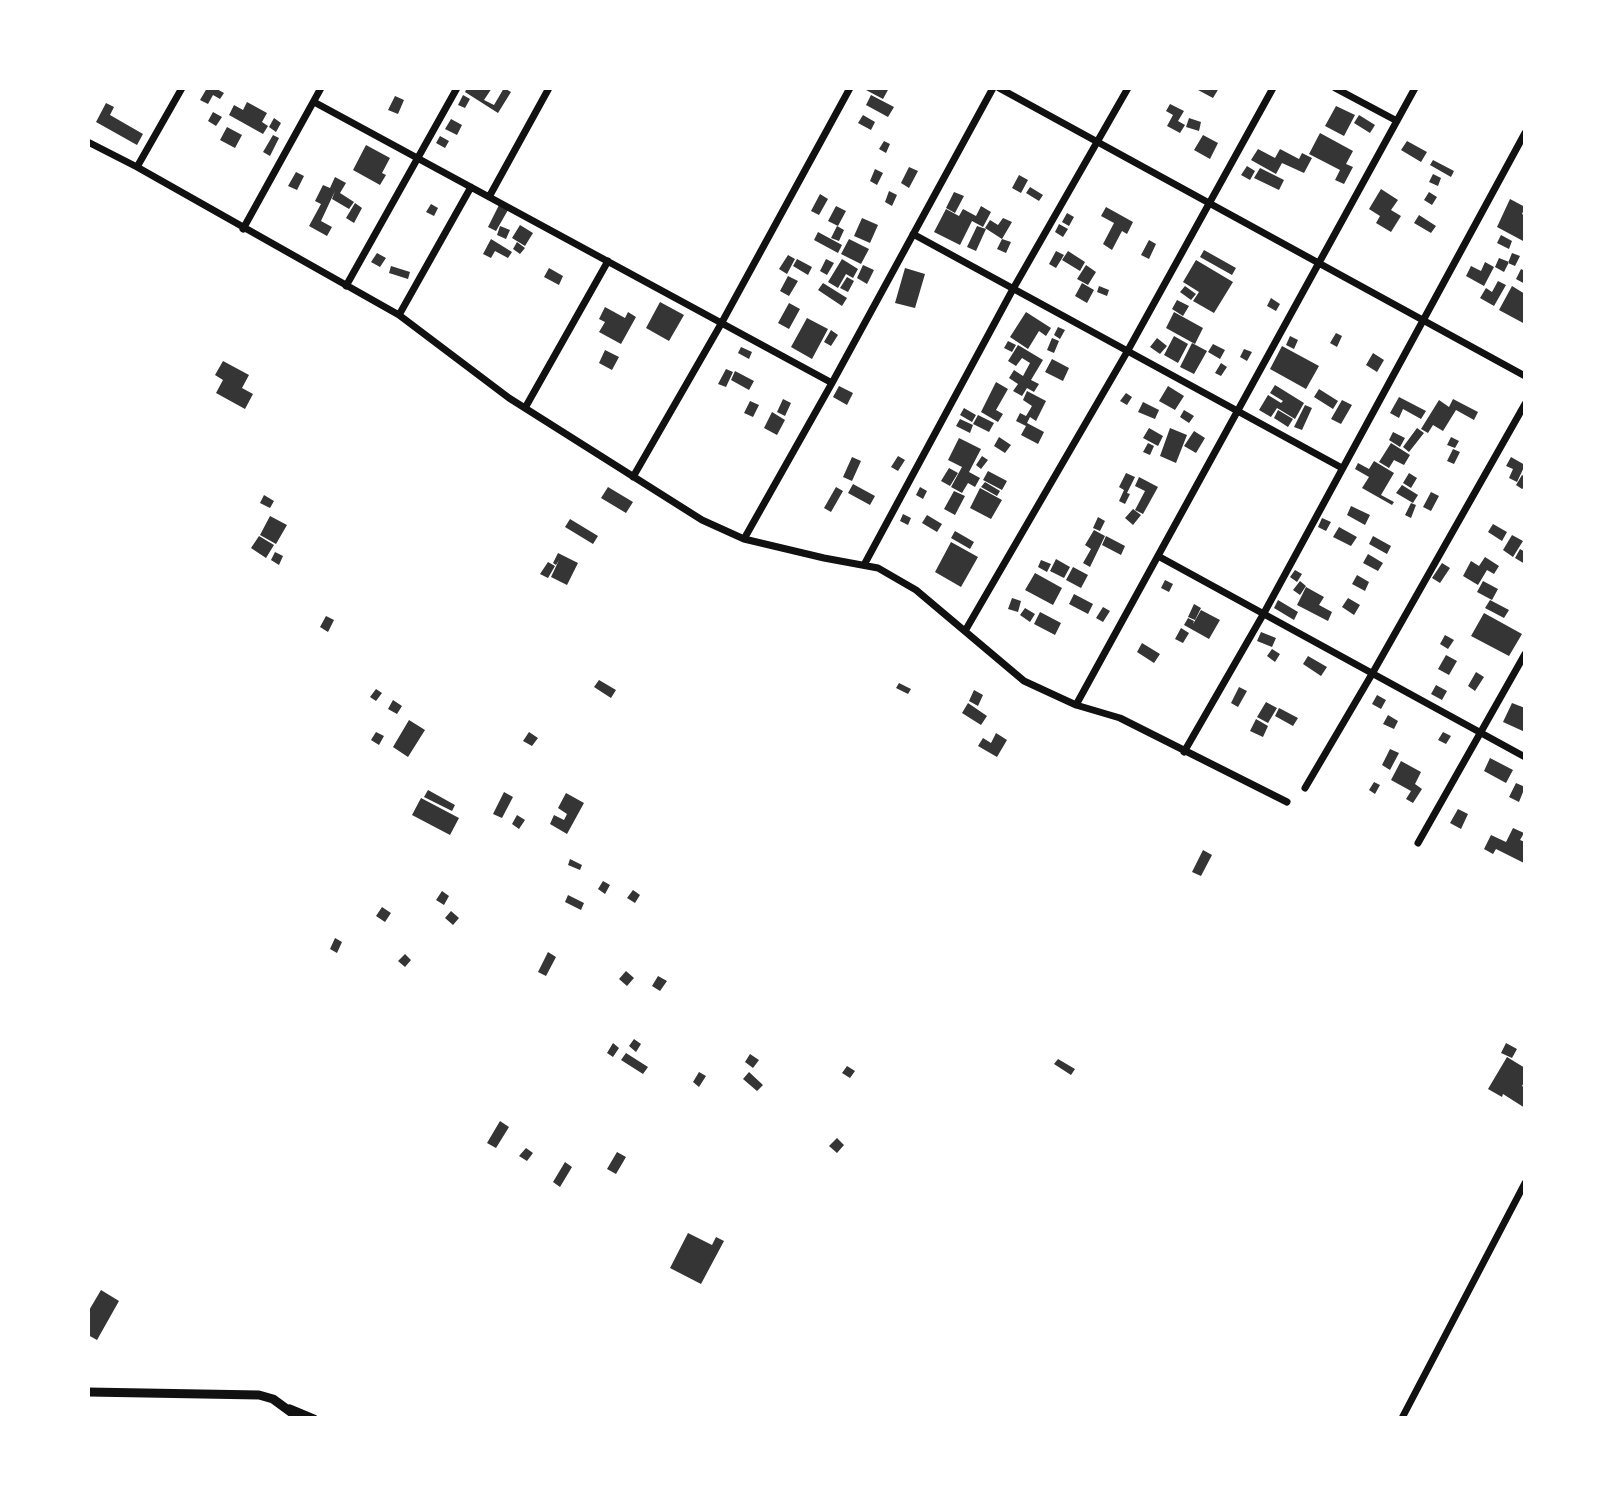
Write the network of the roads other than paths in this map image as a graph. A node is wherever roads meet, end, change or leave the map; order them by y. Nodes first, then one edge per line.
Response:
1 (182, 88) edge
2 (321, 88) edge
3 (457, 88) edge
4 (549, 88) edge
5 (850, 88) edge
6 (996, 88) edge
7 (1128, 88) edge
8 (1273, 88) edge
9 (1335, 88) edge
10 (1415, 88) edge
11 (314, 102) junction
12 (1397, 121) junction
13 (1525, 133) edge
14 (1098, 141) junction
15 (88, 142) edge
16 (419, 158) junction
17 (137, 167) junction
18 (471, 187) junction
19 (489, 197) junction
20 (1210, 203) junction
21 (243, 229) junction
22 (913, 234) junction
23 (608, 261) junction
24 (1318, 263) junction
25 (346, 286) junction
26 (1013, 289) junction
27 (399, 315) junction
28 (1423, 322) junction
29 (721, 324) junction
30 (1127, 352) junction
31 (1525, 376) edge
32 (832, 383) junction
33 (1525, 404) edge
34 (525, 408) junction
35 (1237, 411) junction
36 (1342, 468) junction
37 (633, 477) junction
38 (744, 539) junction
39 (1158, 556) junction
40 (864, 565) junction
41 (1264, 613) junction
42 (965, 631) junction
43 (1525, 654) edge
44 (1372, 674) junction
45 (1076, 705) junction
46 (1479, 732) junction
47 (1184, 752) junction
48 (1525, 757) edge
49 (1305, 788) dead end
50 (1287, 802) dead end
51 (1418, 843) dead end
52 (1525, 1183) edge
53 (88, 1392) edge
54 (281, 1404) junction
55 (299, 1418) edge
56 (314, 1418) edge
57 (1402, 1418) edge

1 - 17 street
2 - 11 street
3 - 16 street
4 - 19 street
5 - 29 street
6 - 14 street
6 - 22 street
7 - 14 street
8 - 20 street
9 - 12 street
10 - 12 street
11 - 16 street
11 - 21 street
12 - 24 street
13 - 28 street
14 - 20 street
14 - 26 street
15 - 17 street
16 - 18 street
16 - 25 street
17 - 21 street
18 - 19 street
18 - 27 street
19 - 23 street
20 - 24 street
20 - 30 street
21 - 25 street
22 - 26 street
22 - 32 street
23 - 29 street
23 - 34 street
24 - 28 street
24 - 35 street
25 - 27 street
26 - 30 street
26 - 40 street
27 - 34 street
28 - 31 street
28 - 36 street
29 - 32 street
29 - 37 street
30 - 35 street
30 - 42 street
32 - 38 street
33 - 44 street
34 - 37 street
35 - 36 street
35 - 39 street
36 - 41 street
37 - 38 street
38 - 40 street
39 - 41 street
39 - 45 street
40 - 42 street
41 - 44 street
41 - 47 street
42 - 45 street
43 - 46 street
44 - 46 street
44 - 49 street
45 - 47 street
46 - 48 street
46 - 51 street
47 - 50 street
52 - 57 street
53 - 54 street
54 - 55 street
54 - 56 street

